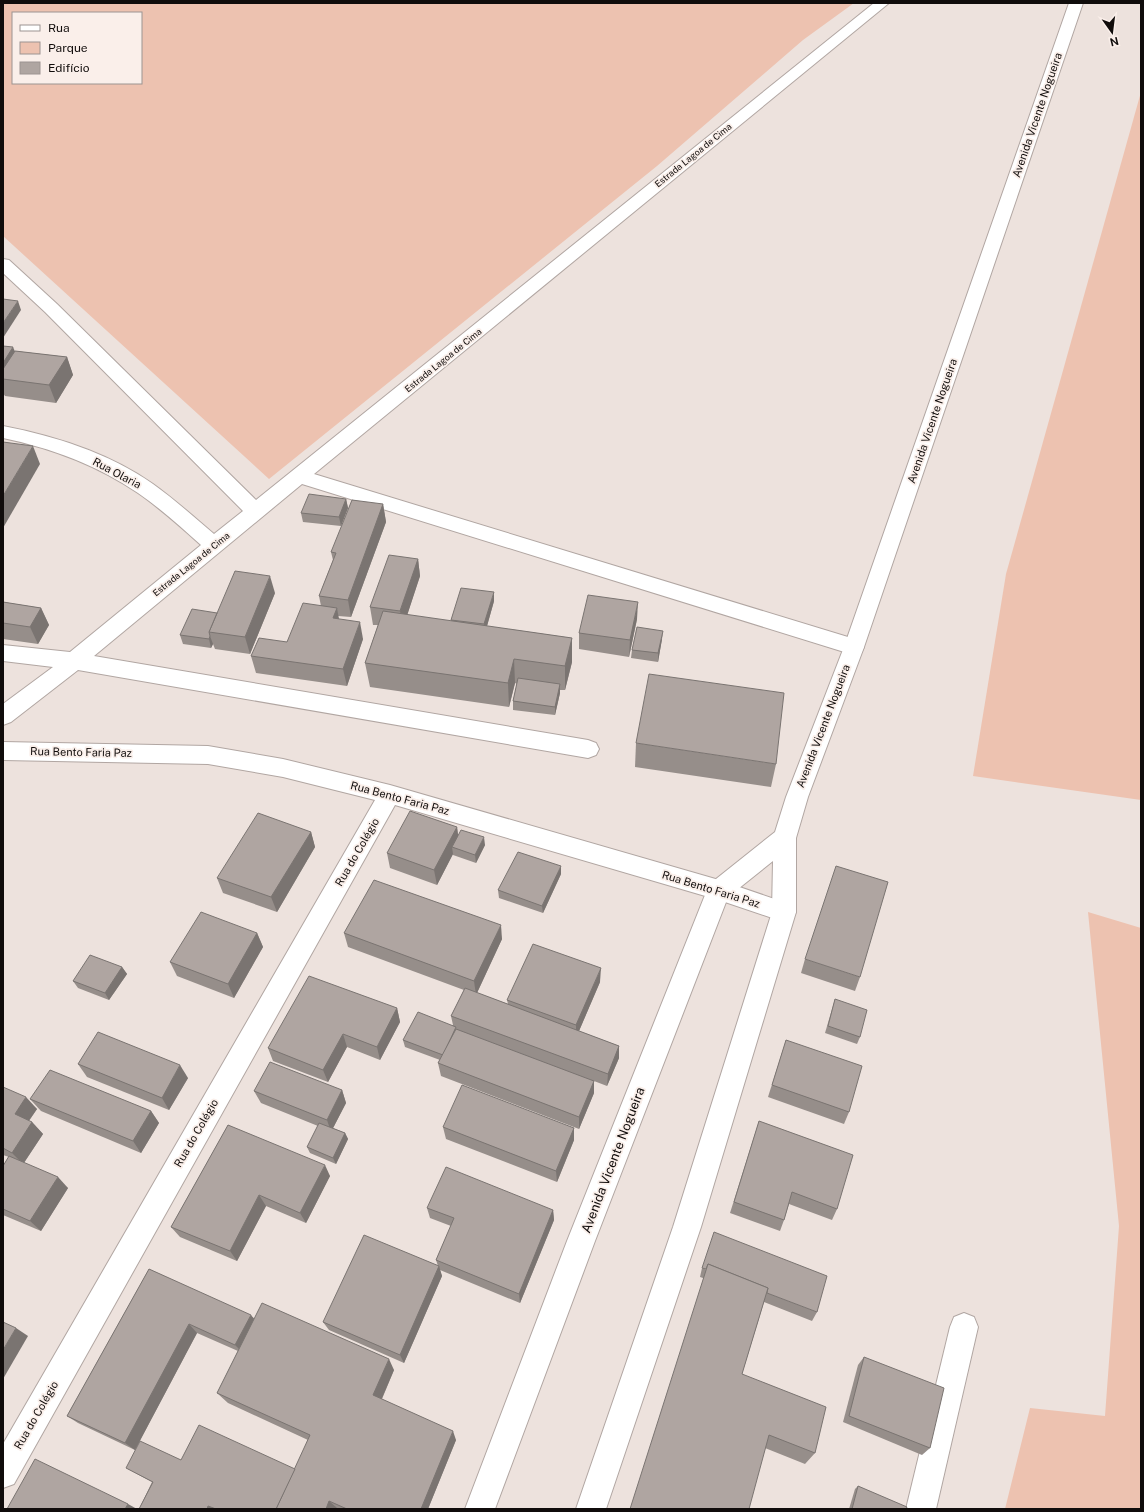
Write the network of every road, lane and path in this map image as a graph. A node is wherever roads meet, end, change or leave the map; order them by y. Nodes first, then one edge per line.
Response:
1 (882, 3) edge
2 (1076, 3) edge
3 (3, 264) edge
4 (3, 432) edge
5 (300, 477) junction
6 (255, 511) junction
7 (214, 545) junction
8 (854, 647) junction
9 (3, 653) edge
10 (74, 661) junction
11 (3, 716) edge
12 (588, 749) dead end
13 (3, 751) edge
14 (390, 794) junction
15 (785, 838) junction
16 (719, 890) junction
17 (784, 912) junction
18 (964, 1327) dead end
19 (3, 1473) edge
20 (480, 1509) edge
21 (591, 1509) edge
22 (921, 1509) edge

1 - 5 street, Estrada Lagoa de Cima
2 - 8 street, Avenida Vicente Nogueira
3 - 6 street
4 - 7 street, Rua Olaria
5 - 6 street, Estrada Lagoa de Cima
5 - 8 street
6 - 7 street, Estrada Lagoa de Cima
7 - 10 street, Estrada Lagoa de Cima
8 - 15 street, Avenida Vicente Nogueira
9 - 10 street
10 - 11 street, Estrada Lagoa de Cima
10 - 12 street
13 - 14 street, Rua Bento Faria Paz
14 - 16 street, Rua Bento Faria Paz
14 - 19 street, Rua do Colégio
15 - 16 street
15 - 17 street, Avenida Vicente Nogueira
16 - 17 street, Rua Bento Faria Paz
16 - 20 street, Avenida Vicente Nogueira
17 - 21 street, Avenida Vicente Nogueira
18 - 22 street

